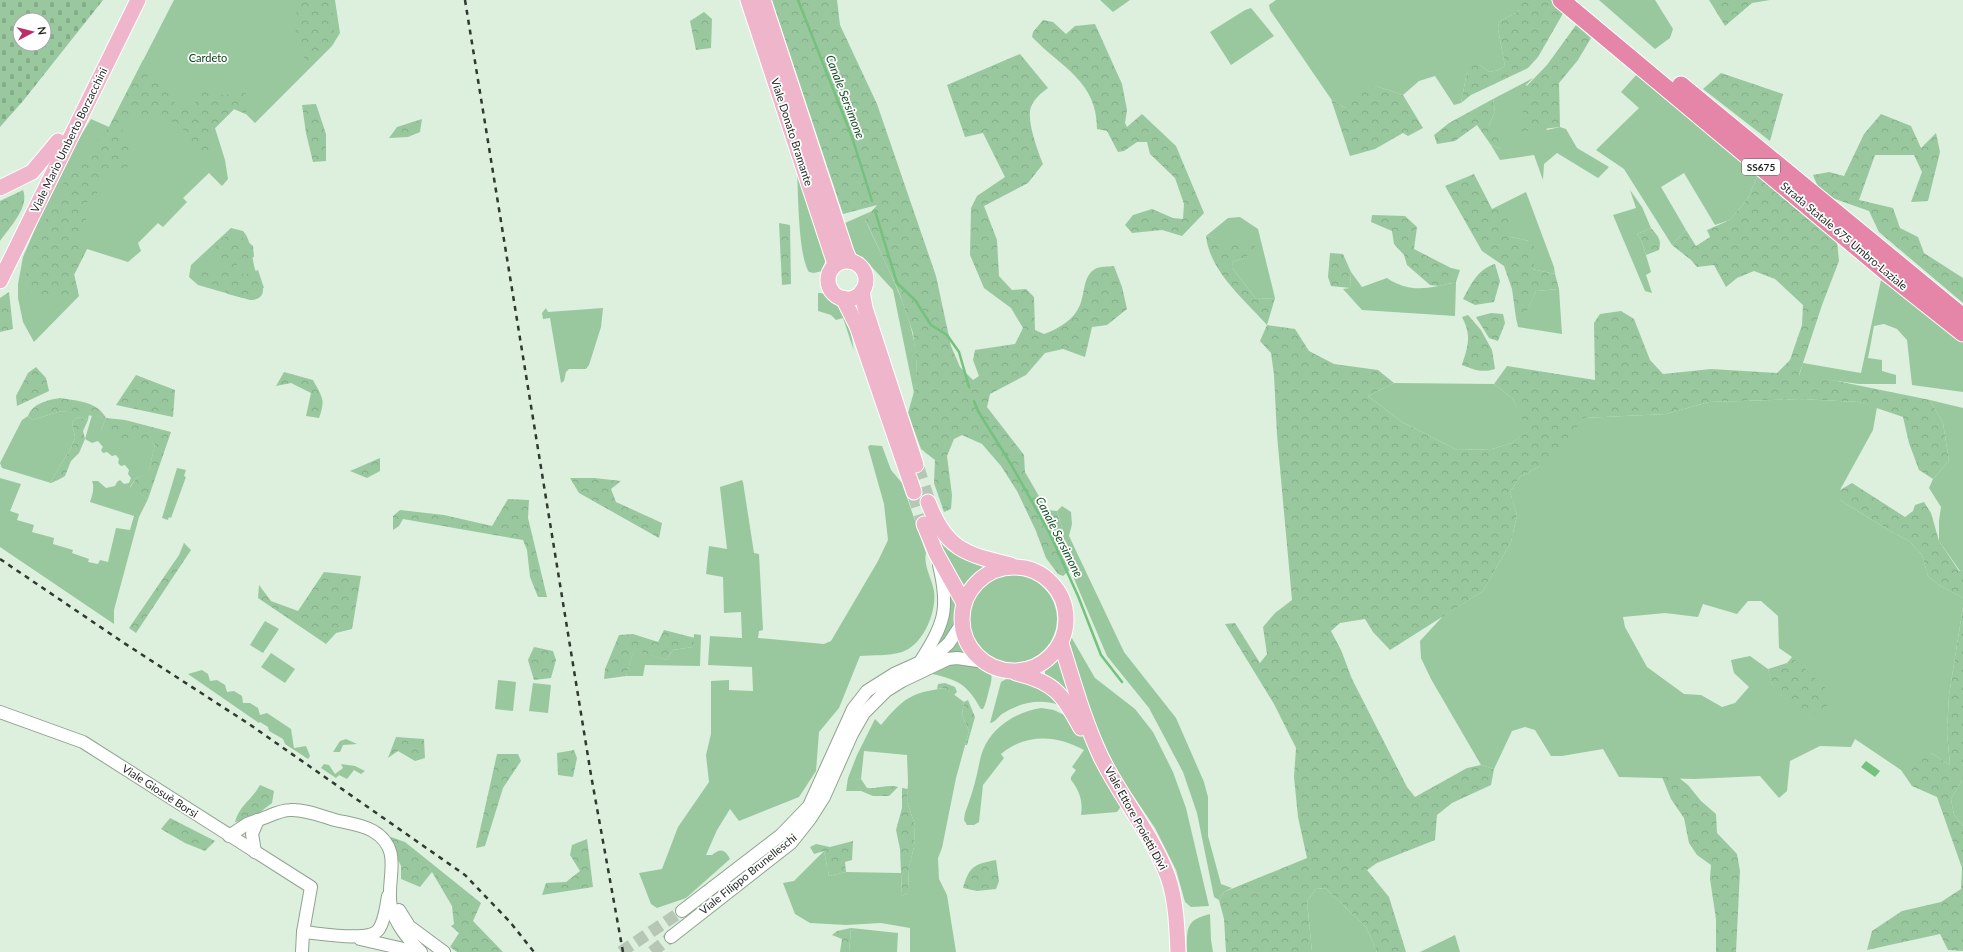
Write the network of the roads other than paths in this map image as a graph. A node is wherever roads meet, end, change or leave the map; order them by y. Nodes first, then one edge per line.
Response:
1 (127, 0) edge
2 (138, 0) edge
3 (748, 0) edge
4 (763, 0) edge
5 (1561, 0) edge
6 (1579, 0) edge
7 (58, 141) junction
8 (0, 188) edge
9 (0, 258) edge
10 (850, 261) junction
11 (835, 264) junction
12 (0, 280) edge
13 (862, 292) junction
14 (844, 298) junction
15 (1963, 317) edge
16 (1963, 332) edge
17 (916, 465) tunnel mouth
18 (914, 492) tunnel mouth
19 (928, 502) tunnel mouth
20 (924, 524) tunnel mouth
21 (936, 553) junction
22 (1014, 566) junction
23 (964, 603) junction
24 (962, 623) junction
25 (1061, 642) junction
26 (984, 662) junction
27 (920, 663) junction
28 (1007, 671) junction
29 (0, 712) edge
30 (1101, 756) junction
31 (258, 820) junction
32 (229, 836) junction
33 (255, 852) junction
34 (392, 874) junction
35 (682, 911) tunnel mouth
36 (303, 932) junction
37 (349, 936) junction
38 (671, 938) tunnel mouth
39 (302, 952) edge
40 (411, 952) edge
41 (421, 952) edge
42 (444, 952) edge
43 (1178, 952) edge

1 - 7 main road, Viale Mario Umberto Borzacchini
2 - 12 main road, Viale Mario Umberto Borzacchini
3 - 11 main road, Viale Donato Bramante
4 - 10 main road, Viale Donato Bramante
5 - 16 highway, Strada Statale 675 Umbro-Laziale / SS675
6 - 15 highway, Strada Statale 675 Umbro-Laziale / SS675
7 - 8 main road
7 - 9 main road, Viale Mario Umberto Borzacchini
10 - 11 main road
10 - 13 main road
11 - 14 main road
13 - 14 main road
13 - 17 main road
14 - 18 main road
19 - 22 main road
20 - 21 main road
21 - 23 main road
21 - 27 street
22 - 23 main road
22 - 25 main road
23 - 24 main road
24 - 26 main road
24 - 27 street, Viale Filippo Brunelleschi
25 - 28 main road
25 - 30 main road, Viale Ettore Proietti Divi
26 - 28 main road
26 - 38 street, Viale Filippo Brunelleschi
27 - 35 street, Viale Filippo Brunelleschi
28 - 30 main road, Viale Ettore Proietti Divi
29 - 32 street, Viale Giosuè Borsi
30 - 43 main road, Viale Ettore Proietti Divi
31 - 32 street
31 - 33 street
31 - 34 street
32 - 33 street, Viale Giosuè Borsi
33 - 36 street, Viale Giosuè Borsi
34 - 37 street
34 - 41 street
34 - 42 street
36 - 37 street
36 - 39 street
37 - 40 street

